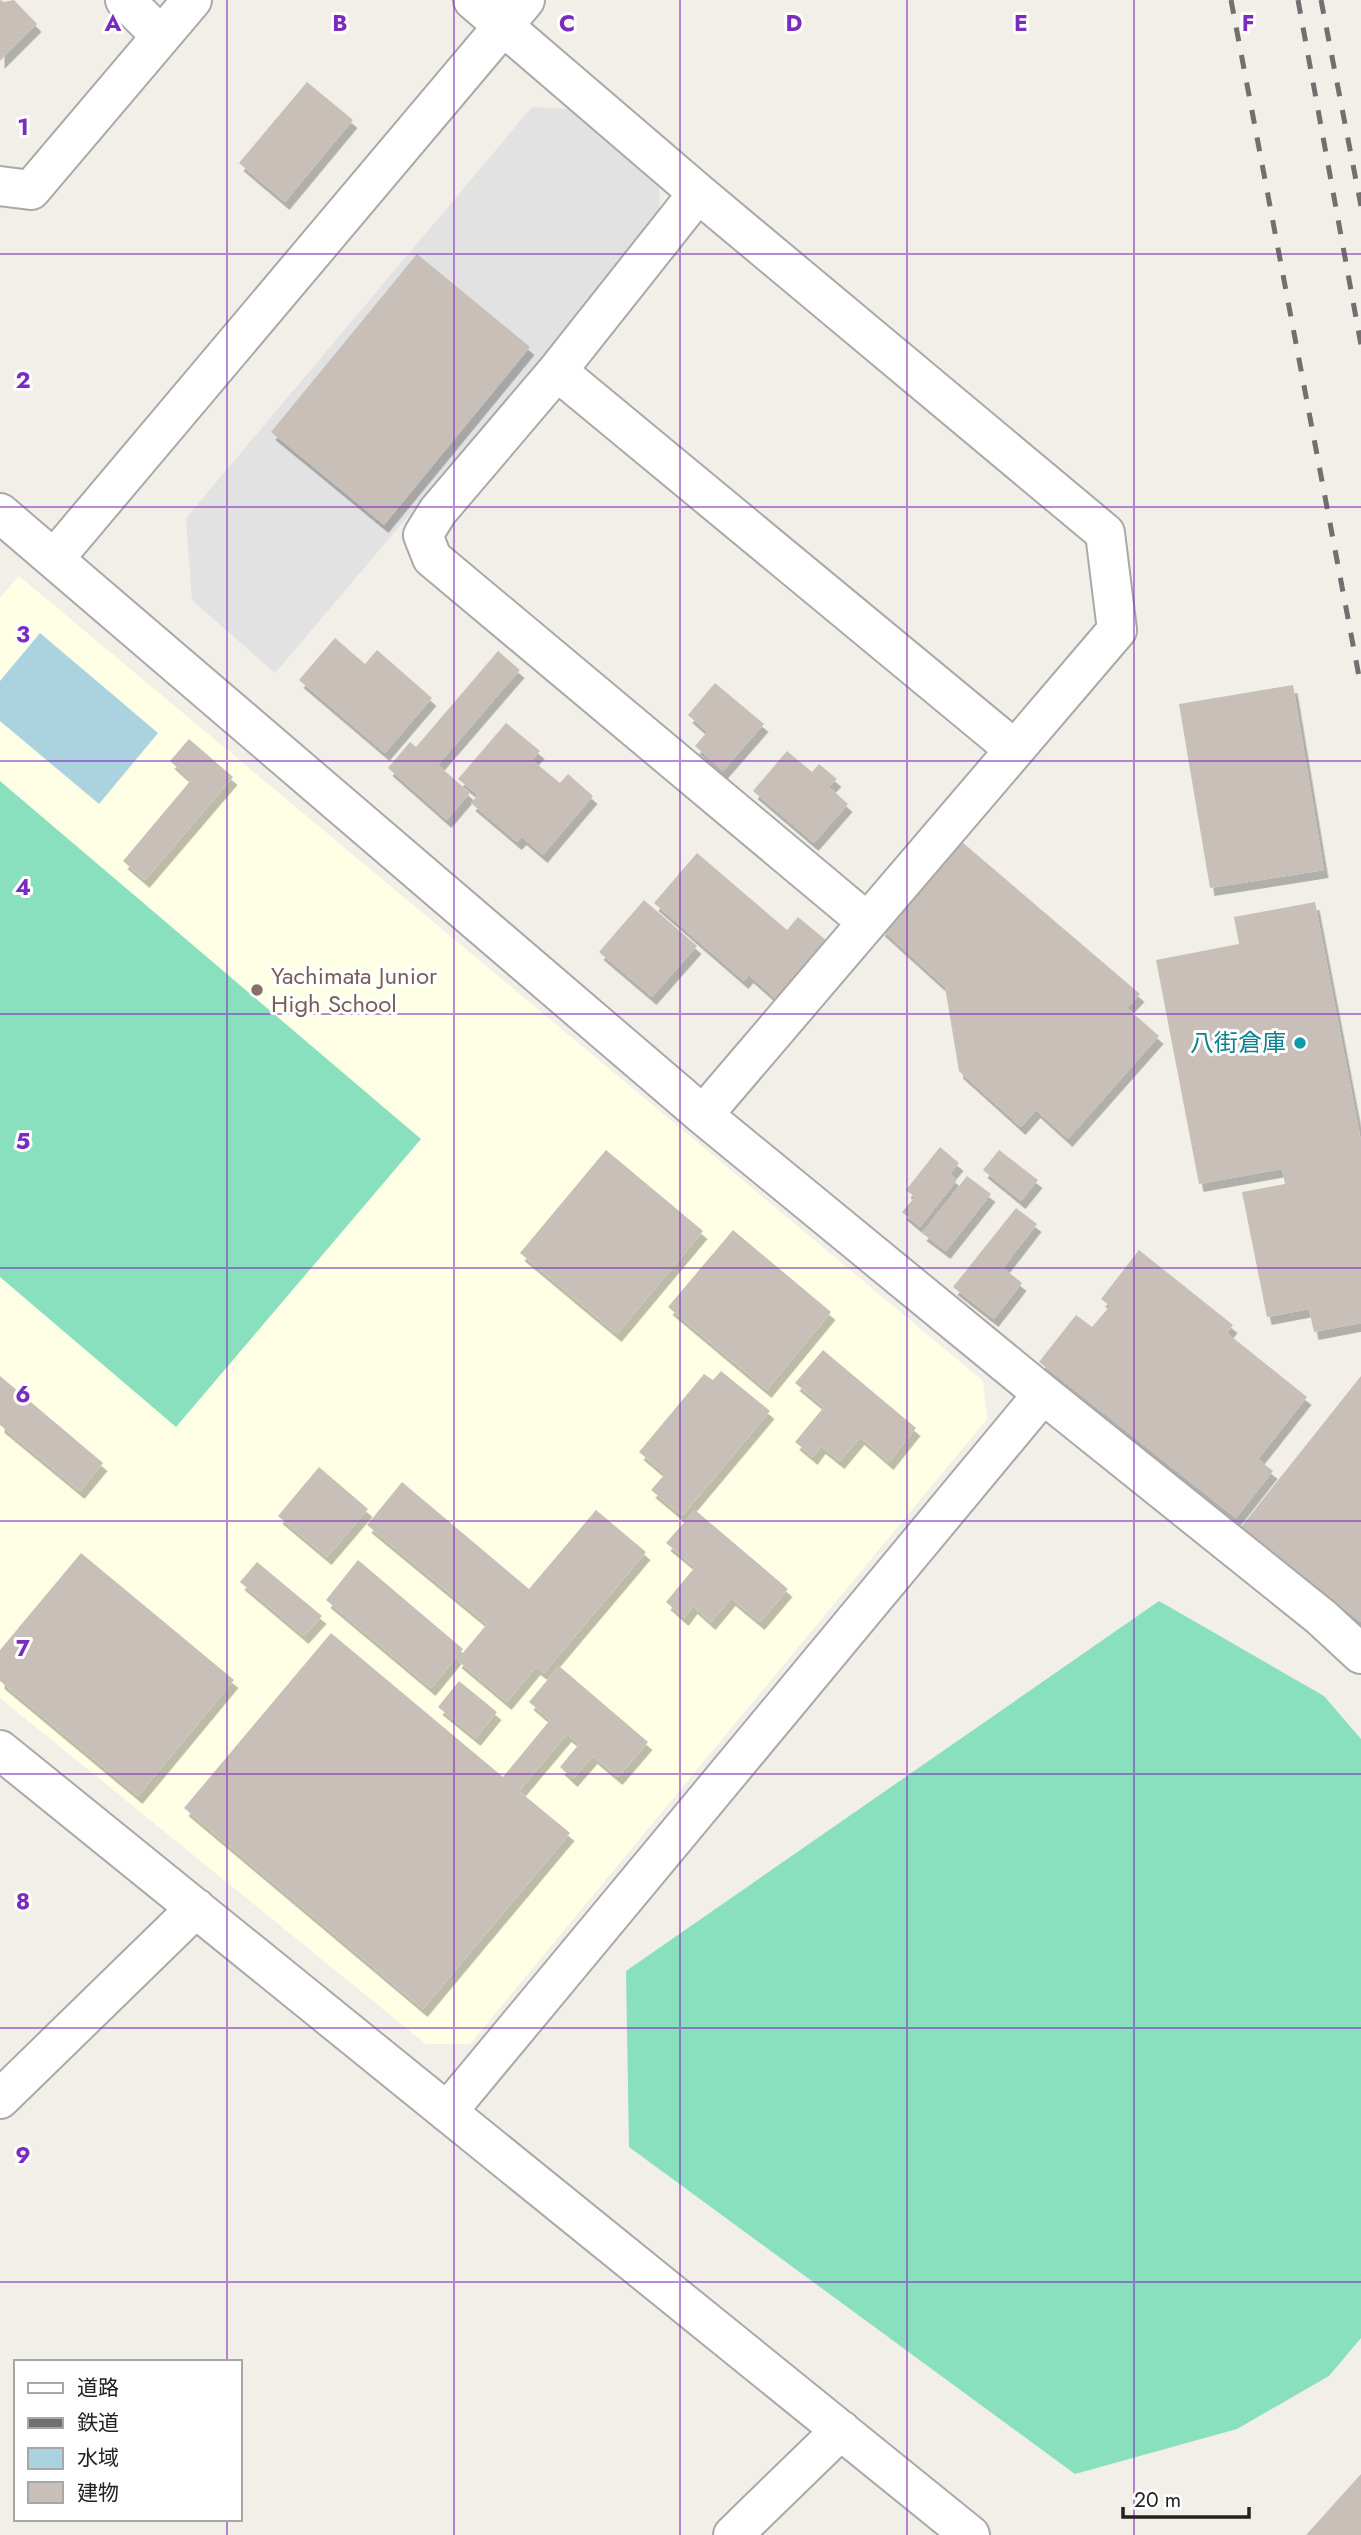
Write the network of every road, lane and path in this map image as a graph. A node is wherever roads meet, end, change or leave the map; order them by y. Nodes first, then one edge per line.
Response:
1 (125, 0) edge
2 (192, 0) edge
3 (473, 0) edge
4 (514, 13) edge
5 (161, 36) junction
6 (0, 186) edge
7 (698, 193) junction
8 (557, 371) junction
9 (0, 513) edge
10 (54, 559) junction
11 (1014, 749) junction
12 (867, 922) junction
13 (703, 1115) junction
14 (1043, 1394) junction
15 (1361, 1654) edge
16 (3, 1757) edge
17 (196, 1908) junction
18 (0, 2099) edge
19 (447, 2112) junction
20 (841, 2430) junction
21 (733, 2535) edge
22 (970, 2535) edge

1 - 5 street
2 - 5 street
3 - 4 street
4 - 7 street
4 - 10 street
5 - 6 street
7 - 8 street
7 - 11 street
8 - 11 street
8 - 12 street
9 - 10 street
10 - 13 street
11 - 12 street
12 - 13 street
13 - 14 street
14 - 15 street
14 - 19 street
16 - 17 street
17 - 18 street
17 - 19 street
19 - 20 street
20 - 21 street
20 - 22 street

